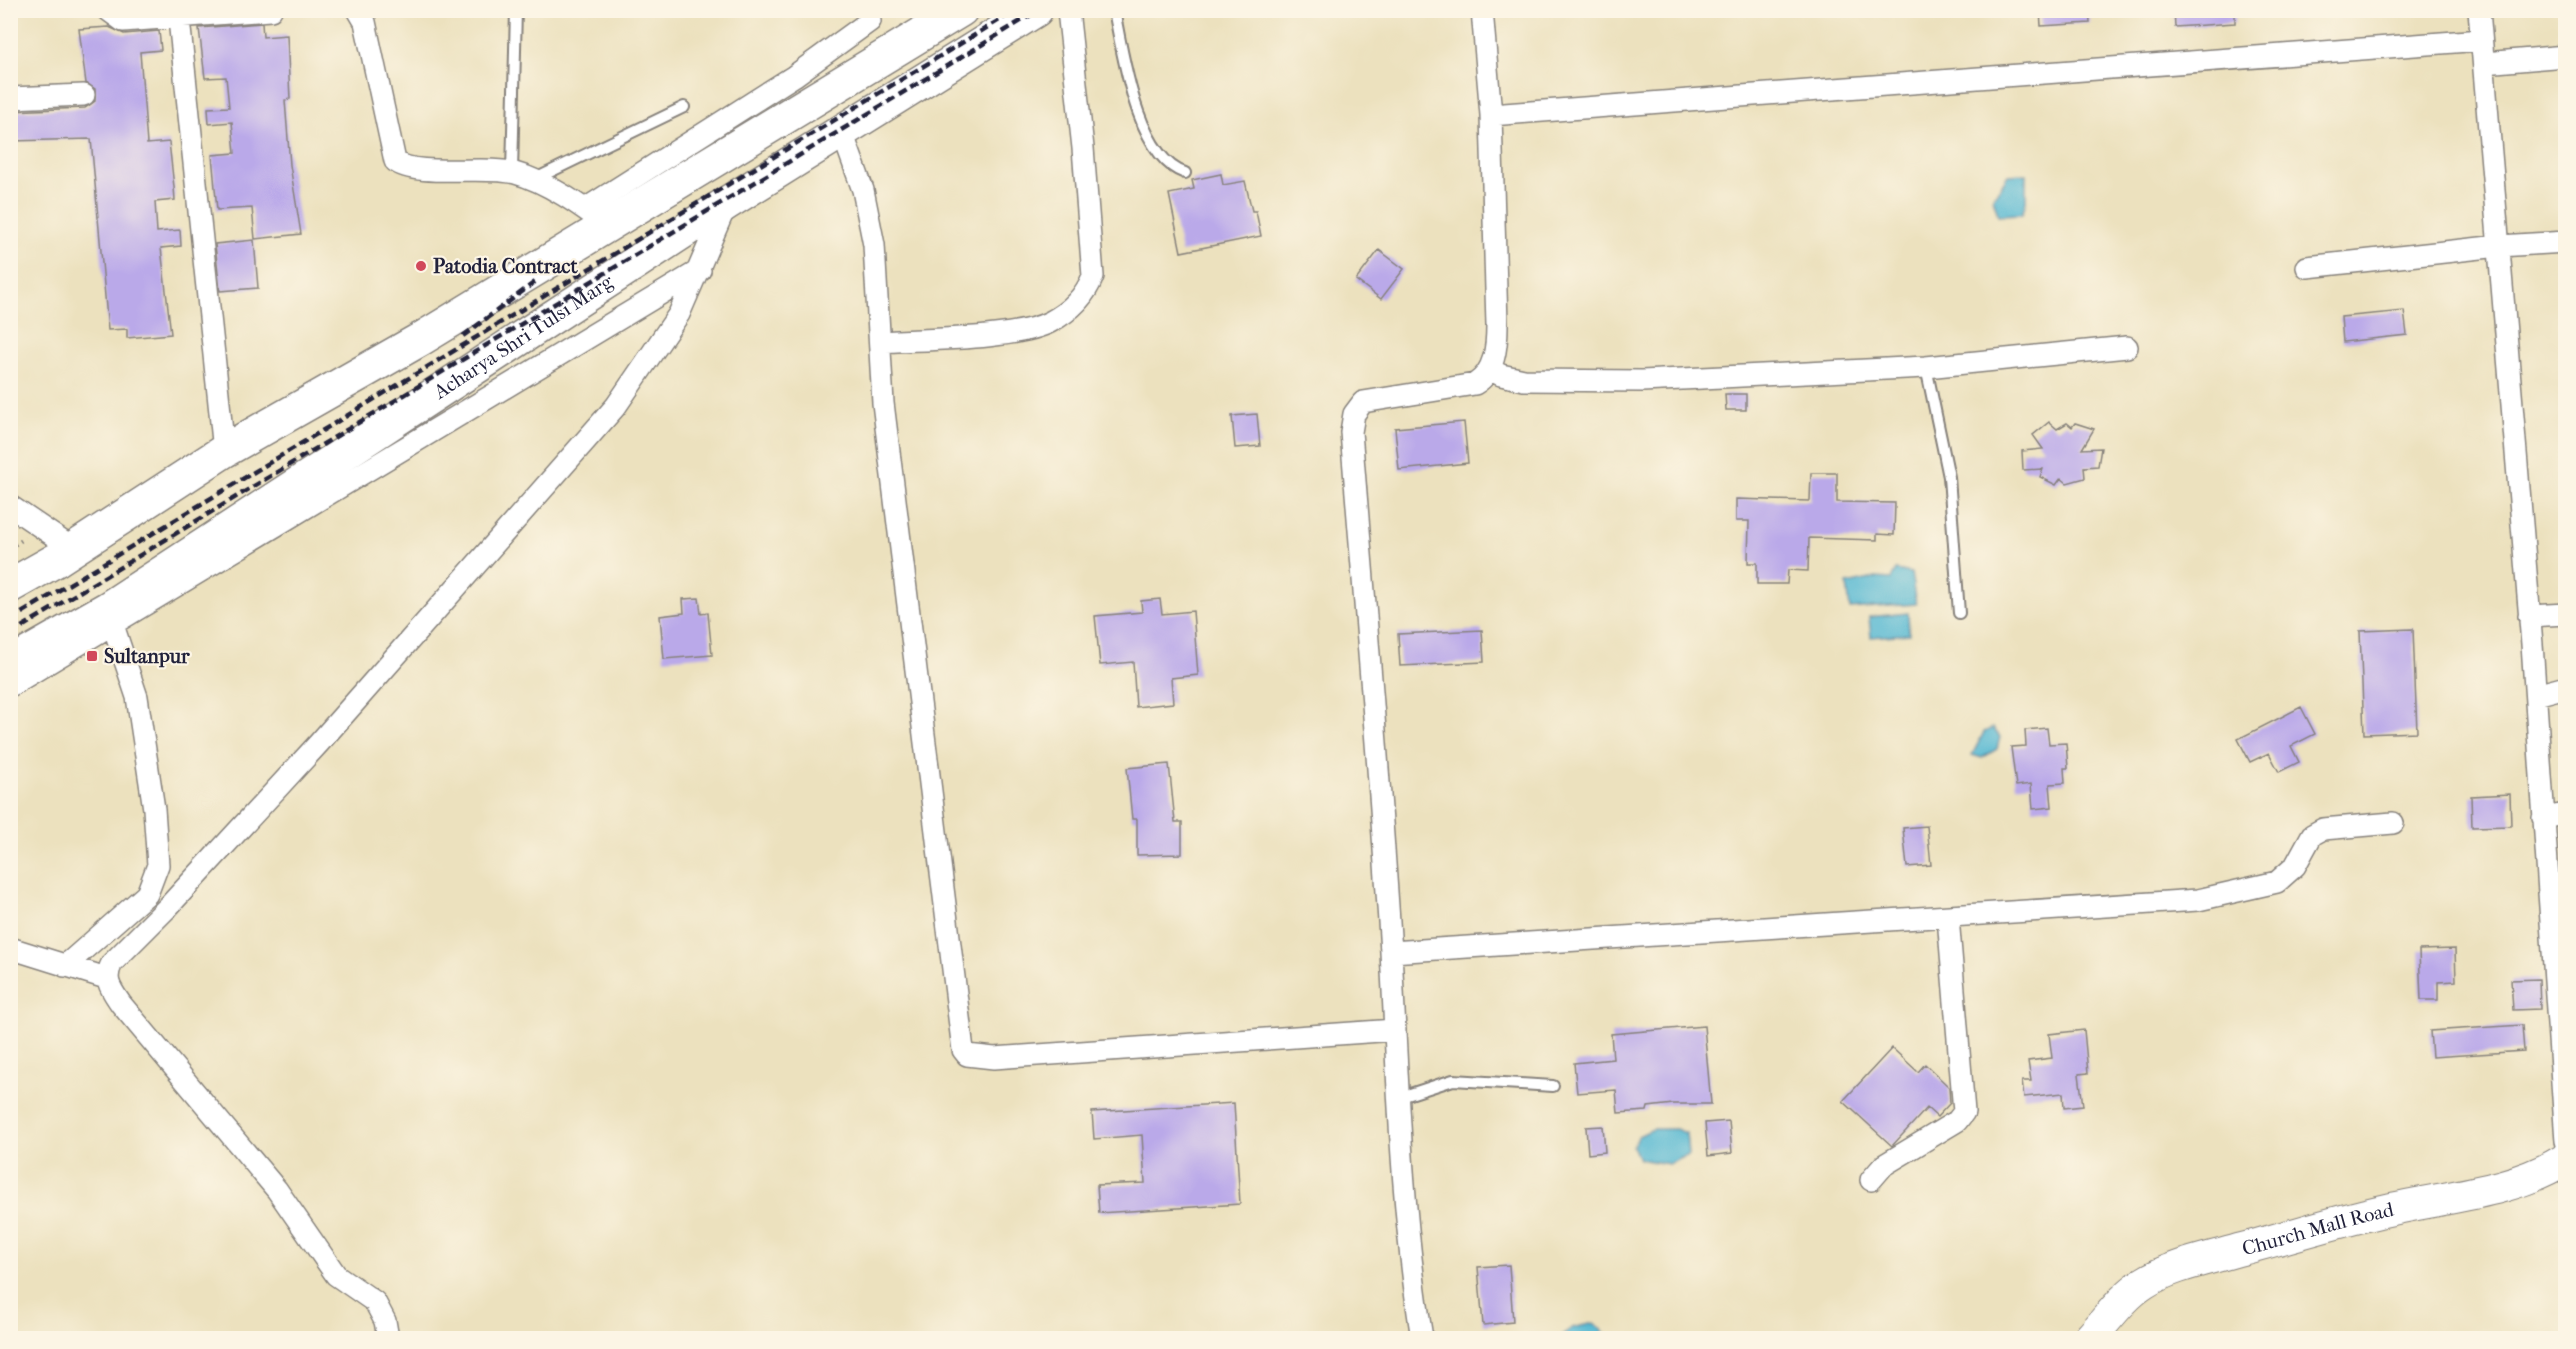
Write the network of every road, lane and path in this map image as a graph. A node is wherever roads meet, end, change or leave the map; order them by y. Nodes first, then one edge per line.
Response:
1 (108, 10) edge
2 (271, 10) edge
3 (358, 10) edge
4 (516, 10) edge
5 (961, 10) edge
6 (1036, 10) edge
7 (1068, 10) edge
8 (1114, 10) edge
9 (1482, 10) edge
10 (2479, 10) edge
11 (872, 16) edge
12 (179, 19) junction
13 (2481, 40) junction
14 (2565, 56) edge
15 (882, 60) junction
16 (2484, 63) junction
17 (909, 91) junction
18 (84, 95) dead end
19 (10, 98) edge
20 (684, 107) dead end
21 (1491, 115) junction
22 (842, 132) junction
23 (512, 172) junction
24 (1185, 173) dead end
25 (533, 181) junction
26 (727, 202) junction
27 (597, 218) junction
28 (2565, 242) edge
29 (2499, 246) junction
30 (2307, 267) dead end
31 (700, 270) junction
32 (880, 342) junction
33 (2127, 347) dead end
34 (1926, 367) junction
35 (1490, 369) junction
36 (224, 452) junction
37 (10, 506) edge
38 (72, 548) junction
39 (10, 586) edge
40 (1959, 613) dead end
41 (2565, 614) edge
42 (2529, 616) junction
43 (110, 617) junction
44 (10, 664) edge
45 (10, 686) edge
46 (2565, 687) edge
47 (2536, 695) junction
48 (2565, 814) edge
49 (2543, 818) junction
50 (2393, 824) dead end
51 (1948, 917) junction
52 (10, 948) edge
53 (1391, 952) junction
54 (65, 966) junction
55 (106, 978) junction
56 (1395, 1030) junction
57 (1553, 1086) dead end
58 (1398, 1098) junction
59 (2565, 1141) edge
60 (2565, 1158) edge
61 (1871, 1180) dead end
62 (388, 1338) edge
63 (1422, 1338) edge
64 (2090, 1338) edge

1 - 12 street
2 - 12 street
3 - 23 street
4 - 23 lane
5 - 15 highway
6 - 17 highway, Acharya Shri Tulsi Marg
7 - 32 street
8 - 24 lane
9 - 21 street
10 - 13 street
11 - 15 street
11 - 27 street
12 - 36 street
13 - 16 street
13 - 21 street
14 - 16 street
15 - 17 highway
15 - 27 highway
16 - 29 street
17 - 22 highway, Acharya Shri Tulsi Marg
18 - 19 street
20 - 25 lane
21 - 35 street
22 - 26 highway, Acharya Shri Tulsi Marg
22 - 32 street
23 - 25 street
25 - 27 street
26 - 31 street
26 - 43 highway, Acharya Shri Tulsi Marg
27 - 36 highway
28 - 29 street
29 - 30 street
29 - 42 street
31 - 43 street
31 - 55 street
32 - 56 street
33 - 34 street
34 - 35 street
34 - 40 lane
35 - 53 street
36 - 38 highway
37 - 38 street
38 - 39 highway
41 - 42 street
42 - 47 street
43 - 44 highway, Acharya Shri Tulsi Marg
43 - 45 street
43 - 54 street
46 - 47 street
47 - 49 street
48 - 49 street
49 - 59 street
50 - 51 street
51 - 53 street
51 - 61 street
52 - 54 street
53 - 56 street
54 - 55 street
55 - 62 street
56 - 58 street
57 - 58 lane
58 - 63 street
60 - 64 street, Church Mall Road

